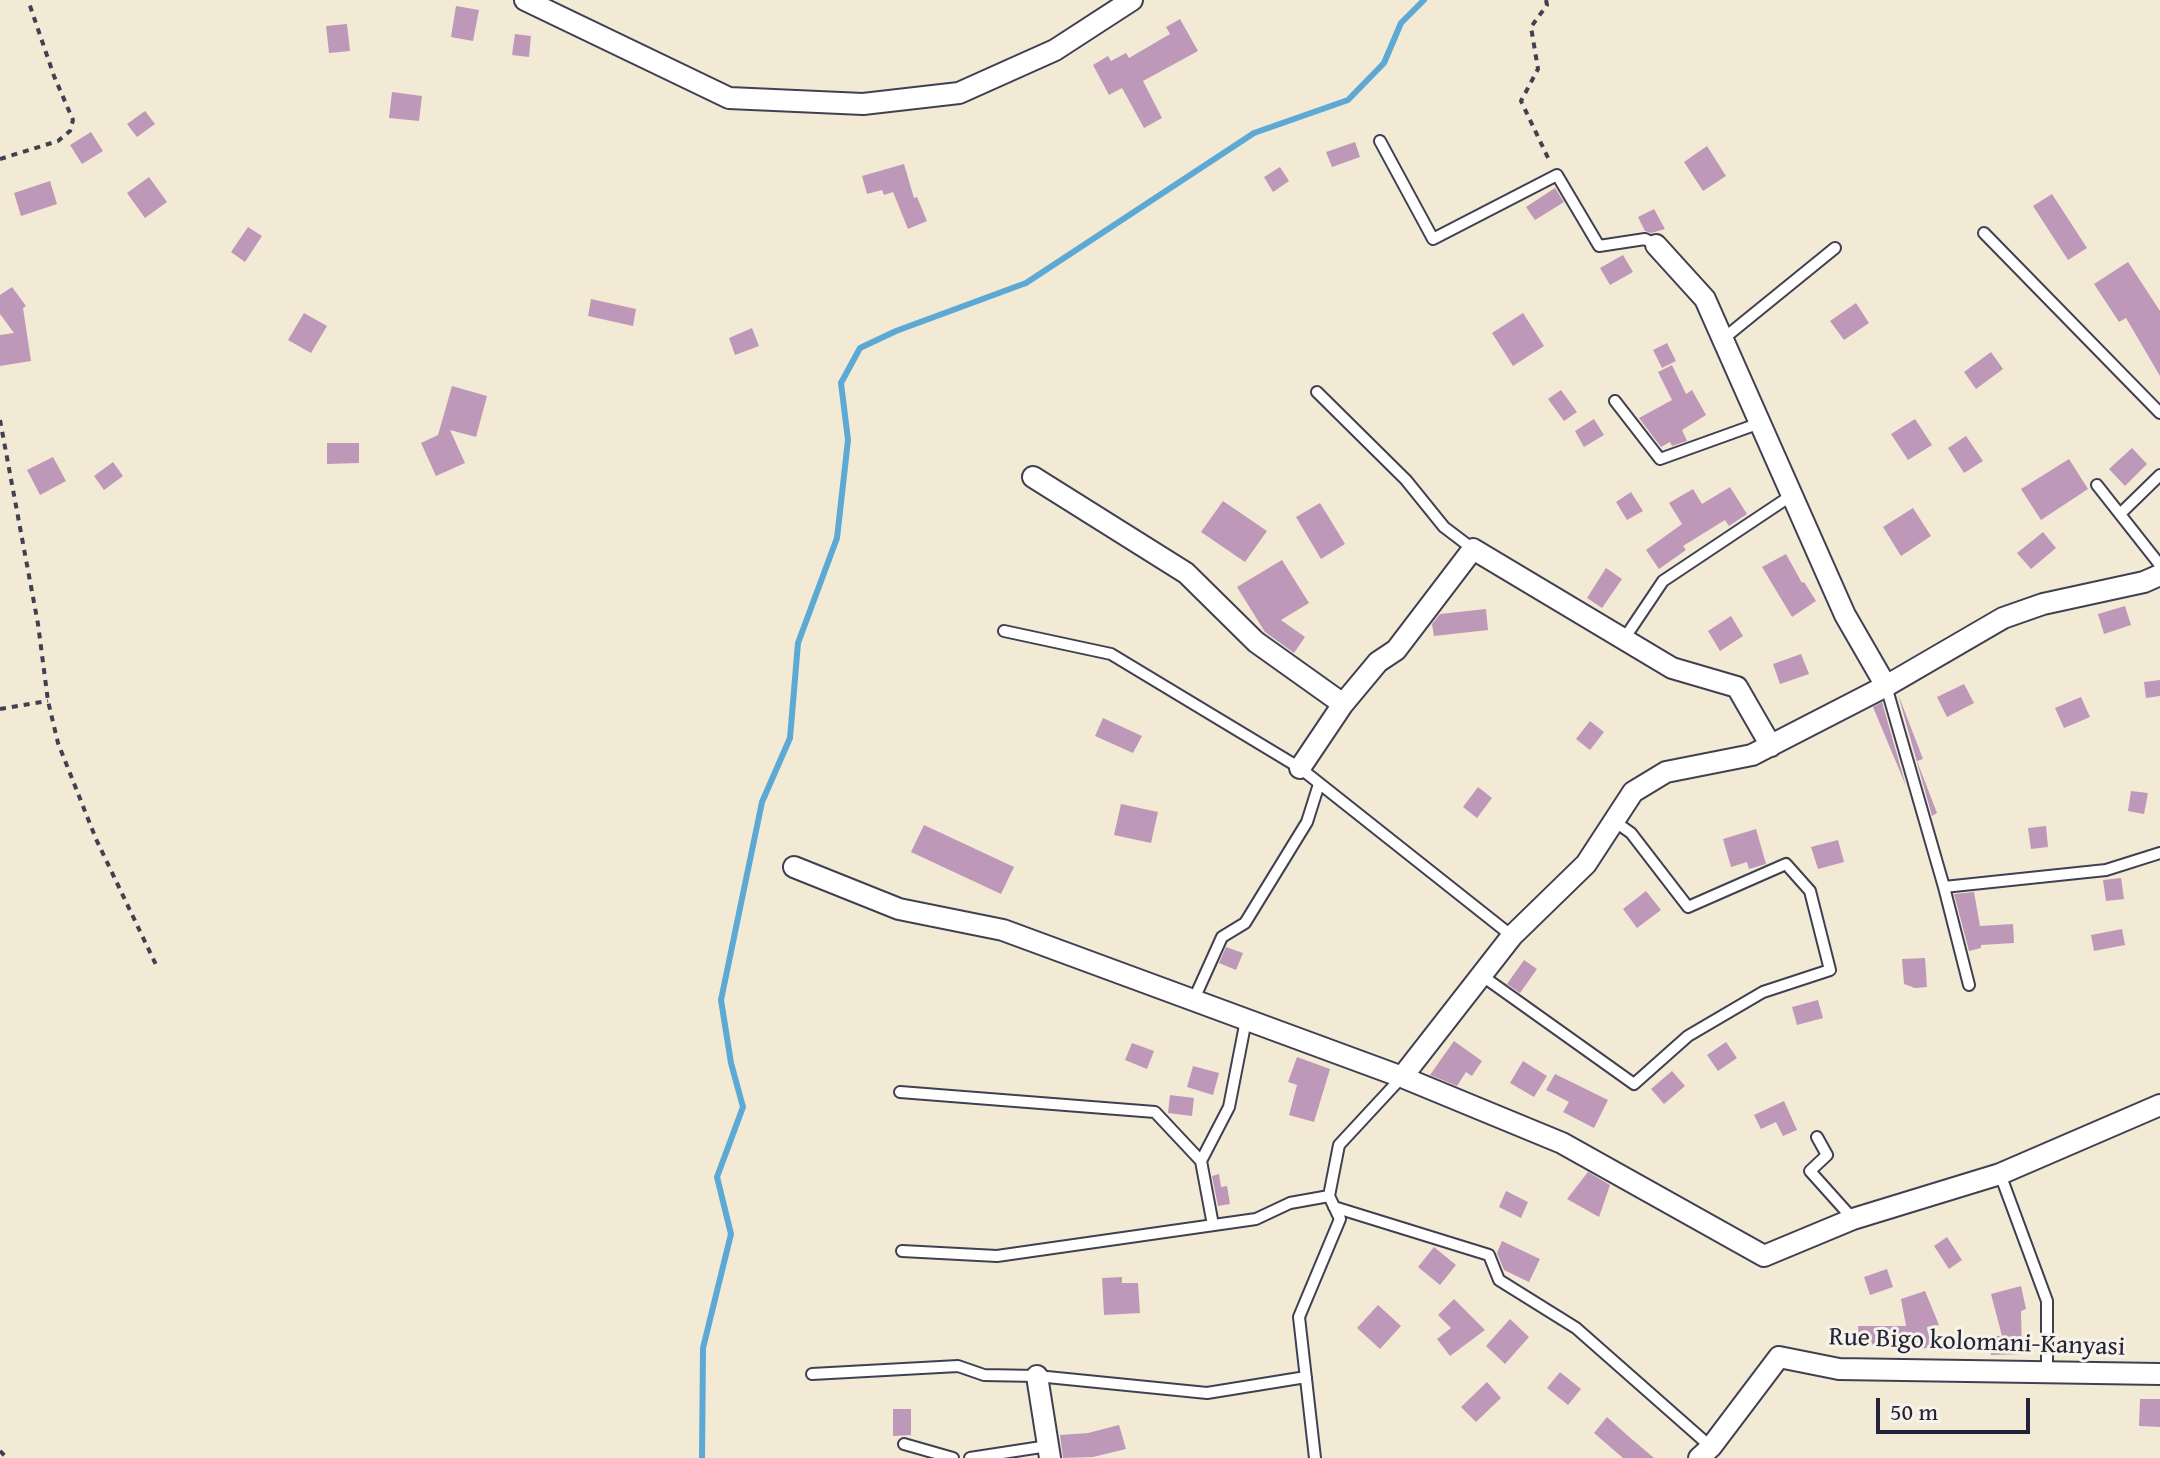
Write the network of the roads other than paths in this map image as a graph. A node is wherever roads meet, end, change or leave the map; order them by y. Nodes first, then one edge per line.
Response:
1 (525, 0) edge
2 (1132, 0) edge
3 (1380, 141) dead end
4 (1984, 233) dead end
5 (1656, 245) joint
6 (1835, 248) dead end
7 (1723, 339) junction
8 (1317, 392) dead end
9 (1615, 401) dead end
10 (2160, 413) edge
11 (1760, 423) junction
12 (2160, 475) edge
13 (1033, 477) dead end
14 (2097, 485) dead end
15 (1792, 495) junction
16 (2120, 514) junction
17 (1473, 549) junction
18 (2160, 565) edge
19 (2160, 575) edge
20 (1004, 631) dead end
21 (1624, 639) junction
22 (1886, 686) junction
23 (1343, 704) junction
24 (1771, 746) junction
25 (1300, 768) junction
26 (1319, 784) junction
27 (1614, 821) junction
28 (2160, 853) edge
29 (794, 867) dead end
30 (1944, 887) junction
31 (1512, 936) junction
32 (1481, 975) junction
33 (1969, 985) dead end
34 (1194, 999) junction
35 (1246, 1018) junction
36 (1402, 1077) junction
37 (900, 1092) dead end
38 (2160, 1105) edge
39 (1817, 1137) dead end
40 (1201, 1161) junction
41 (2000, 1174) junction
42 (1329, 1196) junction
43 (1334, 1207) junction
44 (1853, 1219) junction
45 (1213, 1225) junction
46 (902, 1251) dead end
47 (2047, 1373) junction
48 (812, 1374) dead end
49 (2160, 1374) edge
50 (1037, 1376) junction
51 (1306, 1377) junction
52 (904, 1444) dead end
53 (1049, 1452) edge
54 (1705, 1453) edge
55 (953, 1458) edge
56 (970, 1458) edge
57 (1315, 1458) edge

1 - 2 street
3 - 5 lane
4 - 10 lane
5 - 7 street
6 - 7 lane
7 - 11 street
8 - 17 lane
9 - 11 lane
11 - 15 street
12 - 16 lane
13 - 23 street
14 - 16 lane
15 - 21 lane
15 - 22 street
16 - 18 lane
17 - 21 street
17 - 23 street
19 - 22 street
20 - 25 lane
21 - 24 street
22 - 24 street
22 - 30 lane
23 - 25 street
24 - 27 street
25 - 26 lane
26 - 31 lane
26 - 34 lane
27 - 31 street
27 - 32 lane
28 - 30 lane
29 - 34 street
30 - 33 lane
31 - 32 street
32 - 36 street
34 - 35 street
35 - 36 street
35 - 40 lane
36 - 42 lane
36 - 44 street
37 - 40 lane
38 - 41 street
39 - 44 lane
40 - 45 lane
41 - 44 street
41 - 47 lane
42 - 43 lane
42 - 45 lane
43 - 51 lane
43 - 54 lane
45 - 46 lane
47 - 49 street, Rue Bigo kolomani-Kanyasi
47 - 54 street, Rue Bigo kolomani-Kanyasi
48 - 50 lane
50 - 51 lane
50 - 53 street
51 - 57 lane
52 - 55 lane
53 - 56 lane

